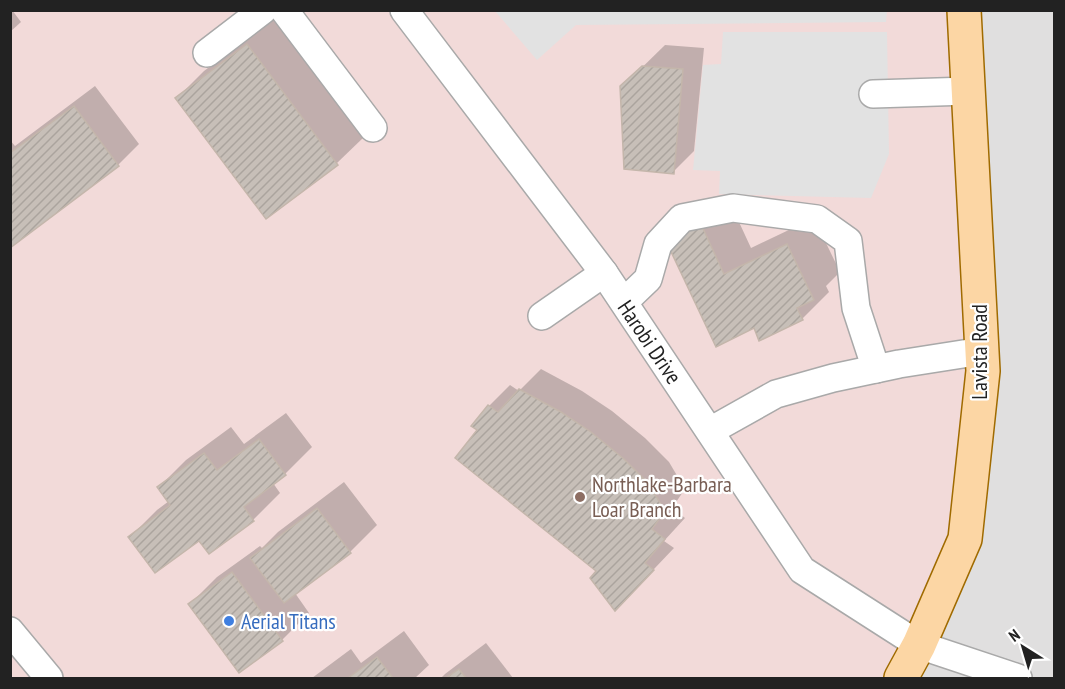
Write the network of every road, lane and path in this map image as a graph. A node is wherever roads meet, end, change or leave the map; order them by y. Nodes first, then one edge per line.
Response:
1 (263, 10) edge
2 (284, 10) edge
3 (404, 10) edge
4 (964, 10) edge
5 (207, 53) dead end
6 (969, 91) junction
7 (873, 94) dead end
8 (373, 128) dead end
9 (604, 273) junction
10 (624, 302) junction
11 (542, 316) dead end
12 (982, 351) junction
13 (876, 369) junction
14 (710, 431) junction
15 (14, 643) edge
16 (919, 645) junction
17 (49, 678) edge
18 (901, 678) edge
19 (1018, 678) edge

1 - 5 street
2 - 8 street
3 - 9 street, Harobi Drive
4 - 6 main road, Lavista Road
6 - 7 street
6 - 12 main road, Lavista Road
9 - 10 street, Harobi Drive
9 - 11 street
10 - 13 street
10 - 14 street, Harobi Drive
12 - 13 street
12 - 16 main road, Lavista Road
13 - 14 street
14 - 16 street, Harobi Drive
15 - 17 street
16 - 18 main road, Lavista Road
16 - 19 street, Harobi Drive

